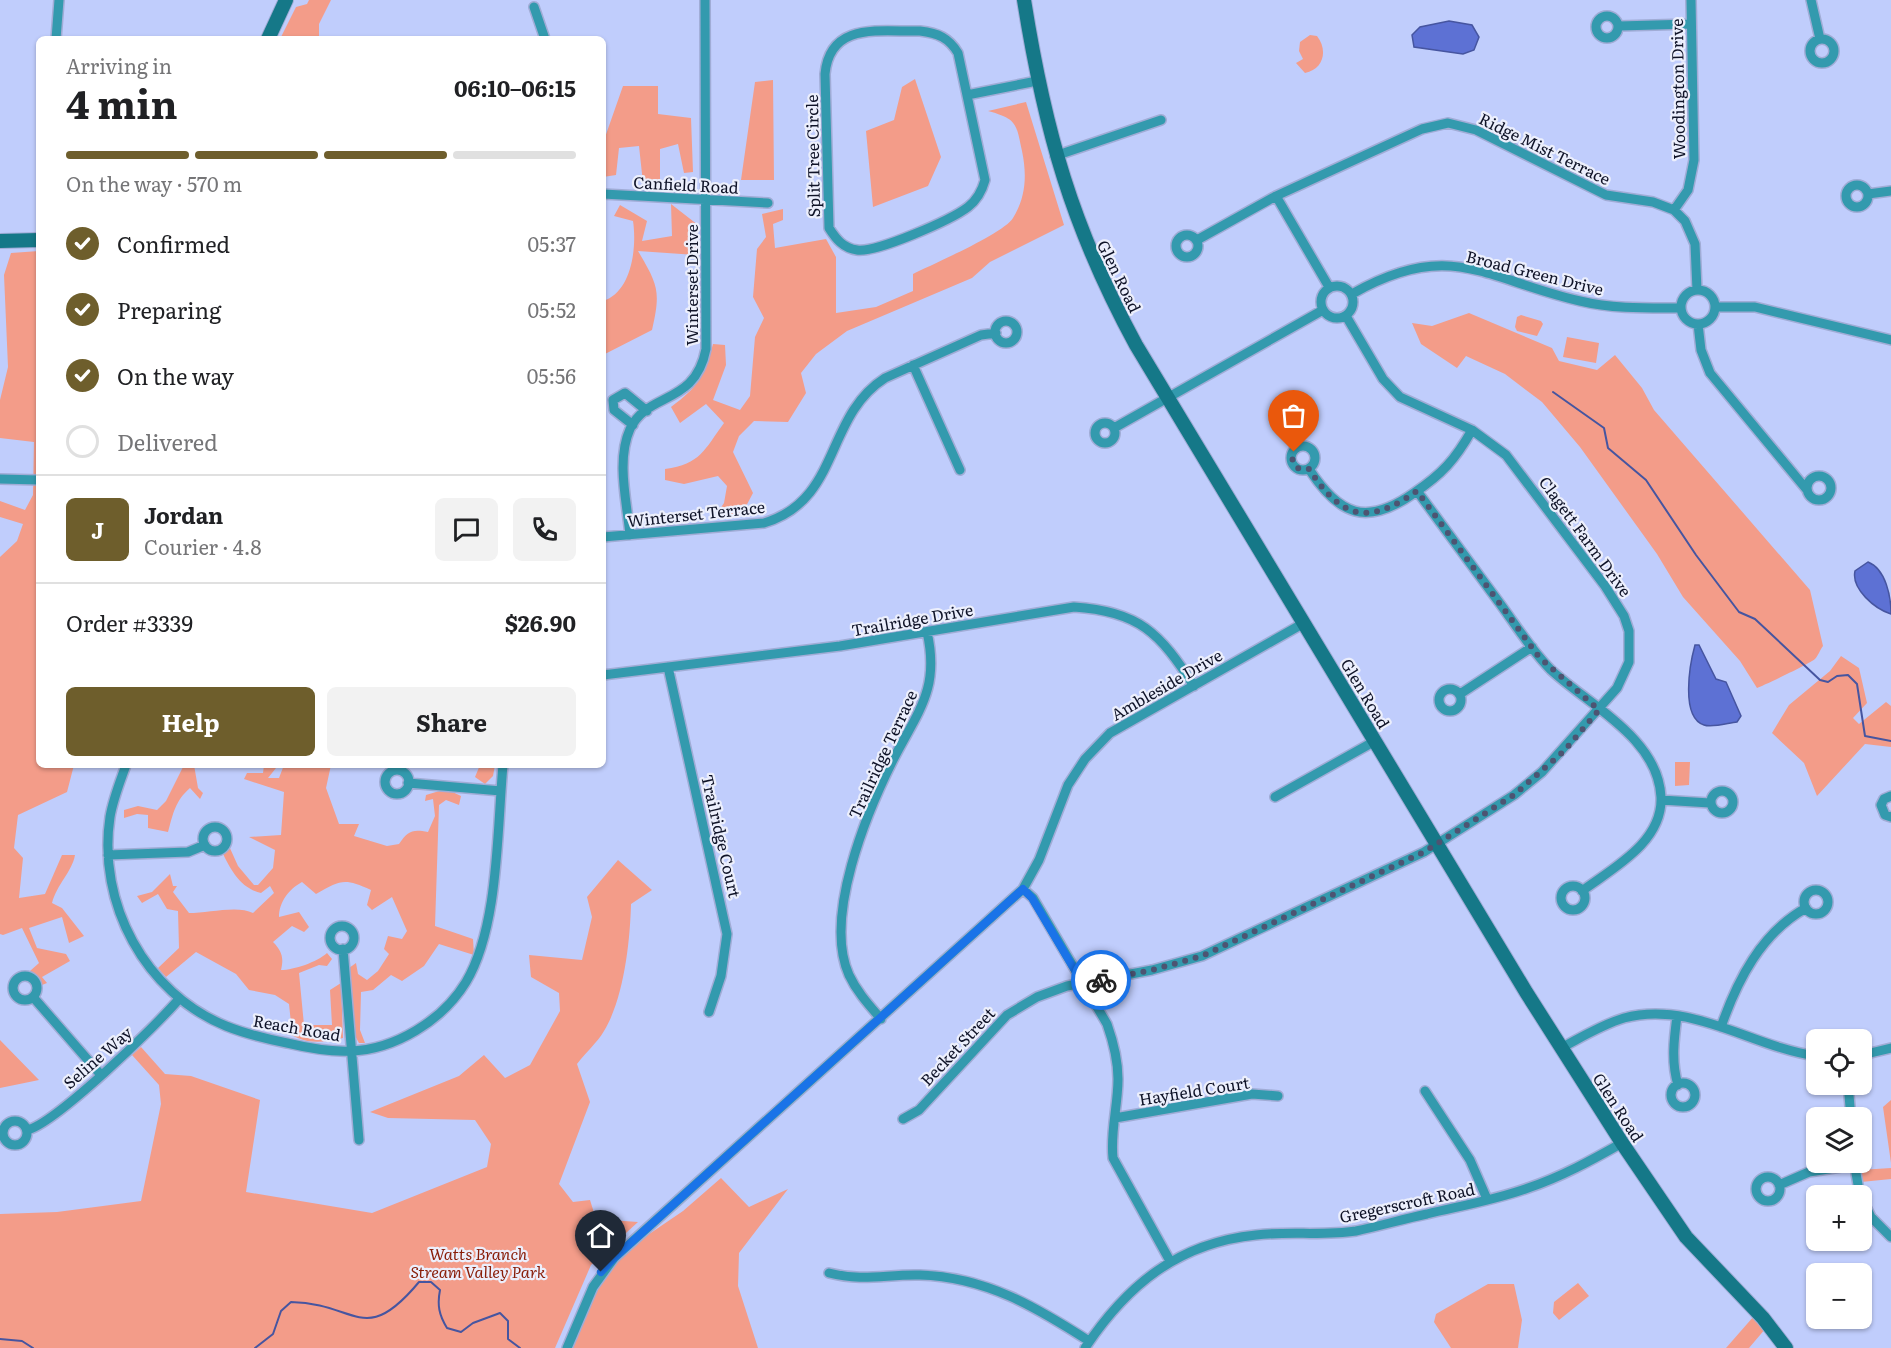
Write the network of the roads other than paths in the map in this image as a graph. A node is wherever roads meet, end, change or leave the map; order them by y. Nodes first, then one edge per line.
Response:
1 (59, 0) edge
2 (286, 0) edge
3 (705, 0) edge
4 (1024, 0) edge
5 (1691, 0) edge
6 (1811, 0) edge
7 (534, 7) dead end
8 (1692, 24) junction
9 (1619, 26) dead end
10 (56, 36) edge
11 (269, 36) edge
12 (544, 36) edge
13 (1820, 39) dead end
14 (1037, 81) junction
15 (967, 95) junction
16 (1161, 120) dead end
17 (1055, 156) junction
18 (1891, 191) edge
19 (606, 194) edge
20 (1868, 194) dead end
21 (1276, 196) junction
22 (706, 200) junction
23 (768, 203) dead end
24 (1674, 210) junction
25 (36, 240) edge
26 (1197, 240) dead end
27 (0, 241) edge
28 (1329, 287) junction
29 (1697, 290) junction
30 (1352, 294) junction
31 (1716, 307) junction
32 (1681, 308) junction
33 (1323, 310) junction
34 (1346, 316) junction
35 (1698, 324) junction
36 (996, 333) dead end
37 (1891, 340) edge
38 (913, 365) junction
39 (1167, 399) junction
40 (647, 411) junction
41 (633, 425) junction
42 (1114, 428) dead end
43 (1472, 430) junction
44 (1309, 469) dead end
45 (960, 470) dead end
46 (0, 479) edge
47 (36, 480) edge
48 (1807, 490) dead end
49 (1417, 491) junction
50 (630, 535) junction
51 (606, 537) edge
52 (1304, 623) junction
53 (927, 632) junction
54 (1532, 647) junction
55 (668, 667) junction
56 (606, 675) edge
57 (1194, 686) junction
58 (1460, 694) dead end
59 (1599, 710) junction
60 (1375, 741) junction
61 (125, 768) edge
62 (503, 768) edge
63 (408, 783) dead end
64 (501, 791) junction
65 (1891, 796) edge
66 (1275, 797) dead end
67 (1661, 800) junction
68 (1710, 803) dead end
69 (1891, 817) edge
70 (1436, 843) junction
71 (205, 845) dead end
72 (108, 855) junction
73 (1023, 889) junction
74 (1582, 891) dead end
75 (1806, 908) dead end
76 (343, 950) dead end
77 (1083, 984) junction
78 (33, 996) dead end
79 (179, 999) junction
80 (709, 1012) dead end
81 (1677, 1016) junction
82 (881, 1019) junction
83 (1721, 1027) junction
84 (1561, 1048) junction
85 (1891, 1048) edge
86 (351, 1052) junction
87 (1872, 1053) edge
88 (1806, 1055) edge
89 (101, 1075) junction
90 (1678, 1085) dead end
91 (1425, 1091) dead end
92 (1278, 1096) dead end
93 (1115, 1118) junction
94 (903, 1119) dead end
95 (27, 1130) dead end
96 (359, 1140) dead end
97 (1622, 1143) junction
98 (1807, 1173) edge
99 (1779, 1185) dead end
100 (1487, 1199) junction
101 (1872, 1218) edge
102 (1891, 1237) edge
103 (1170, 1261) junction
104 (830, 1273) dead end
105 (1087, 1345) edge
106 (567, 1348) edge
107 (1786, 1348) edge

1 - 10 street
2 - 11 main road
3 - 22 street, Winterset Drive
4 - 14 main road, Glen Road
5 - 8 street, Woodington Drive
6 - 13 street
7 - 12 street
8 - 9 street
8 - 24 street, Woodington Drive
14 - 15 street
14 - 17 main road, Glen Road
15 - 15 street, Split Tree Circle
16 - 17 street
17 - 39 main road, Glen Road
18 - 20 street
19 - 22 street, Canfield Road
21 - 24 street, Ridge Mist Terrace
21 - 26 street, Ridge Mist Terrace
21 - 28 street
22 - 23 street, Canfield Road
22 - 40 street, Winterset Drive
24 - 29 street
25 - 27 main road
28 - 30 street
28 - 33 street
29 - 31 street
29 - 32 street
30 - 32 street, Broad Green Drive
30 - 34 street
31 - 35 street
31 - 37 street
32 - 35 street
33 - 34 street
33 - 39 street
34 - 43 street, Clagett Farm Drive
35 - 48 street
36 - 38 street, Winterset Terrace
38 - 45 street
38 - 50 street, Winterset Terrace
39 - 42 street
39 - 52 main road, Glen Road
40 - 41 street, Winterset Drive
40 - 41 street
41 - 50 street, Winterset Drive
43 - 49 street
43 - 59 street, Clagett Farm Drive
44 - 49 street
46 - 47 street
49 - 54 street
50 - 51 street, Winterset Terrace
52 - 57 street, Ambleside Drive
52 - 60 main road, Glen Road
53 - 55 street, Trailridge Drive
53 - 57 street, Trailridge Drive
53 - 82 street, Trailridge Terrace
54 - 58 street
54 - 59 street
55 - 56 street, Trailridge Drive
55 - 80 street, Trailridge Court
57 - 73 street, Ambleside Drive
59 - 67 street
59 - 70 street, Clagett Farm Drive
60 - 66 street
60 - 70 main road, Glen Road
61 - 72 street, Reach Road
62 - 64 street, Reach Road
63 - 64 street
64 - 86 street, Reach Road
65 - 69 street
67 - 68 street
67 - 74 street
70 - 77 street, Becket Street
70 - 84 main road, Glen Road
71 - 72 street
72 - 79 street, Reach Road
73 - 77 street
73 - 82 street, Ambleside Drive
75 - 83 street
76 - 86 street
77 - 93 street
77 - 94 street, Becket Street
78 - 89 street
79 - 86 street, Reach Road
79 - 89 street, Seline Way
81 - 83 street
81 - 84 street
81 - 90 street
82 - 106 street, Ambleside Drive
83 - 88 street
84 - 97 main road, Glen Road
85 - 87 street
86 - 96 street
89 - 95 street, Seline Way
91 - 100 street
92 - 93 street, Hayfield Court
93 - 103 street
97 - 100 street, Gregerscroft Road
97 - 107 main road, Glen Road
98 - 99 street
100 - 103 street, Gregerscroft Road
101 - 102 street
103 - 105 street, Gregerscroft Road
104 - 105 street

